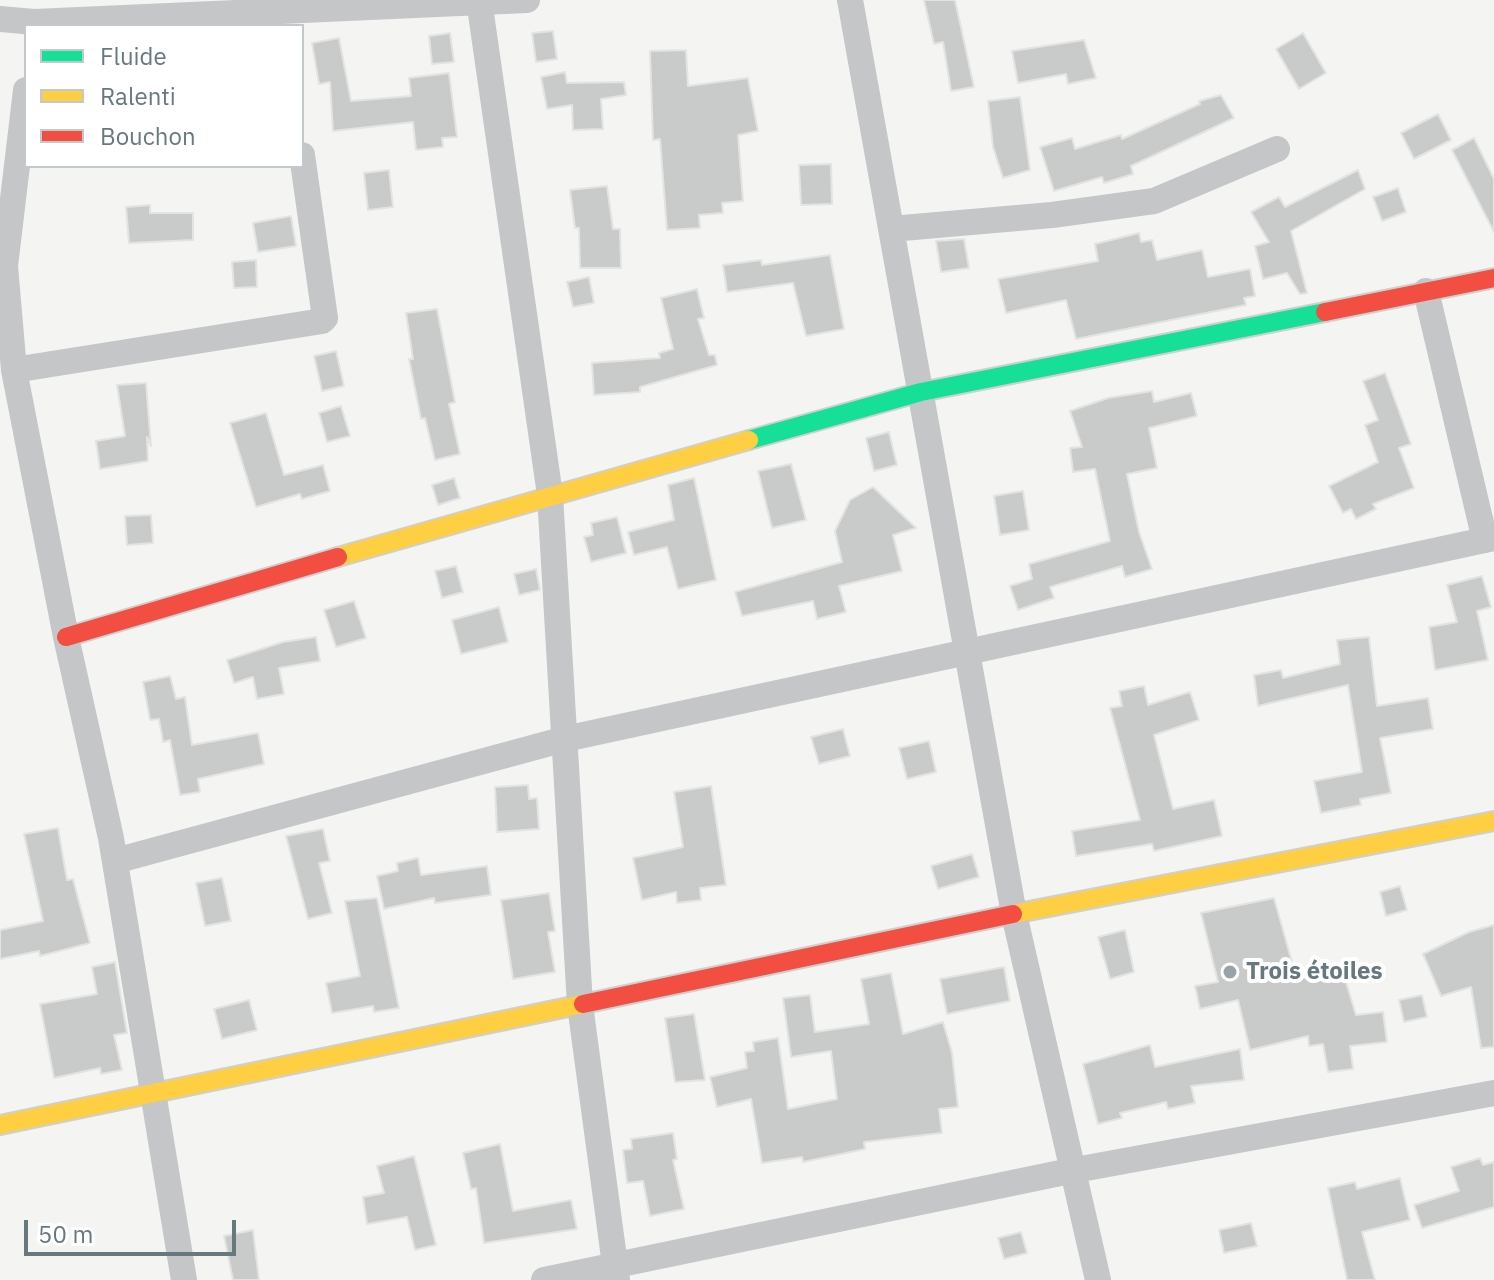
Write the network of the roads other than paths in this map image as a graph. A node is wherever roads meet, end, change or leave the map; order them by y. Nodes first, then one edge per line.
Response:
1 (527, 0) edge
2 (850, 0) edge
3 (479, 2) edge
4 (0, 19) edge
5 (282, 19) edge
6 (34, 24) edge
7 (24, 107) edge
8 (1277, 149) dead end
9 (304, 168) edge
10 (891, 229) junction
11 (1494, 278) edge
12 (1426, 291) junction
13 (14, 370) junction
14 (921, 392) junction
15 (550, 495) junction
16 (1490, 539) edge
17 (66, 637) junction
18 (967, 652) junction
19 (565, 739) junction
20 (1494, 821) edge
21 (115, 861) junction
22 (1014, 914) junction
23 (580, 1005) junction
24 (1494, 1093) edge
25 (154, 1094) junction
26 (0, 1125) edge
27 (1070, 1171) junction
28 (616, 1272) edge
29 (184, 1280) edge
30 (544, 1280) edge
31 (1098, 1280) edge

1 - 3 street
2 - 10 street
3 - 5 street
3 - 15 street
4 - 6 street
5 - 6 street
7 - 13 street
8 - 10 street
9 - 13 street
10 - 14 street
11 - 12 street
12 - 14 street
12 - 16 street
13 - 17 street
14 - 15 street
14 - 18 street
15 - 17 street
15 - 19 street
16 - 18 street
17 - 21 street
18 - 19 street
18 - 22 street
19 - 21 street
19 - 23 street
20 - 22 street
21 - 25 street
22 - 23 street
22 - 27 street
23 - 25 street
23 - 28 street
24 - 27 street
25 - 26 street
25 - 29 street
27 - 28 street
27 - 31 street
28 - 30 street

